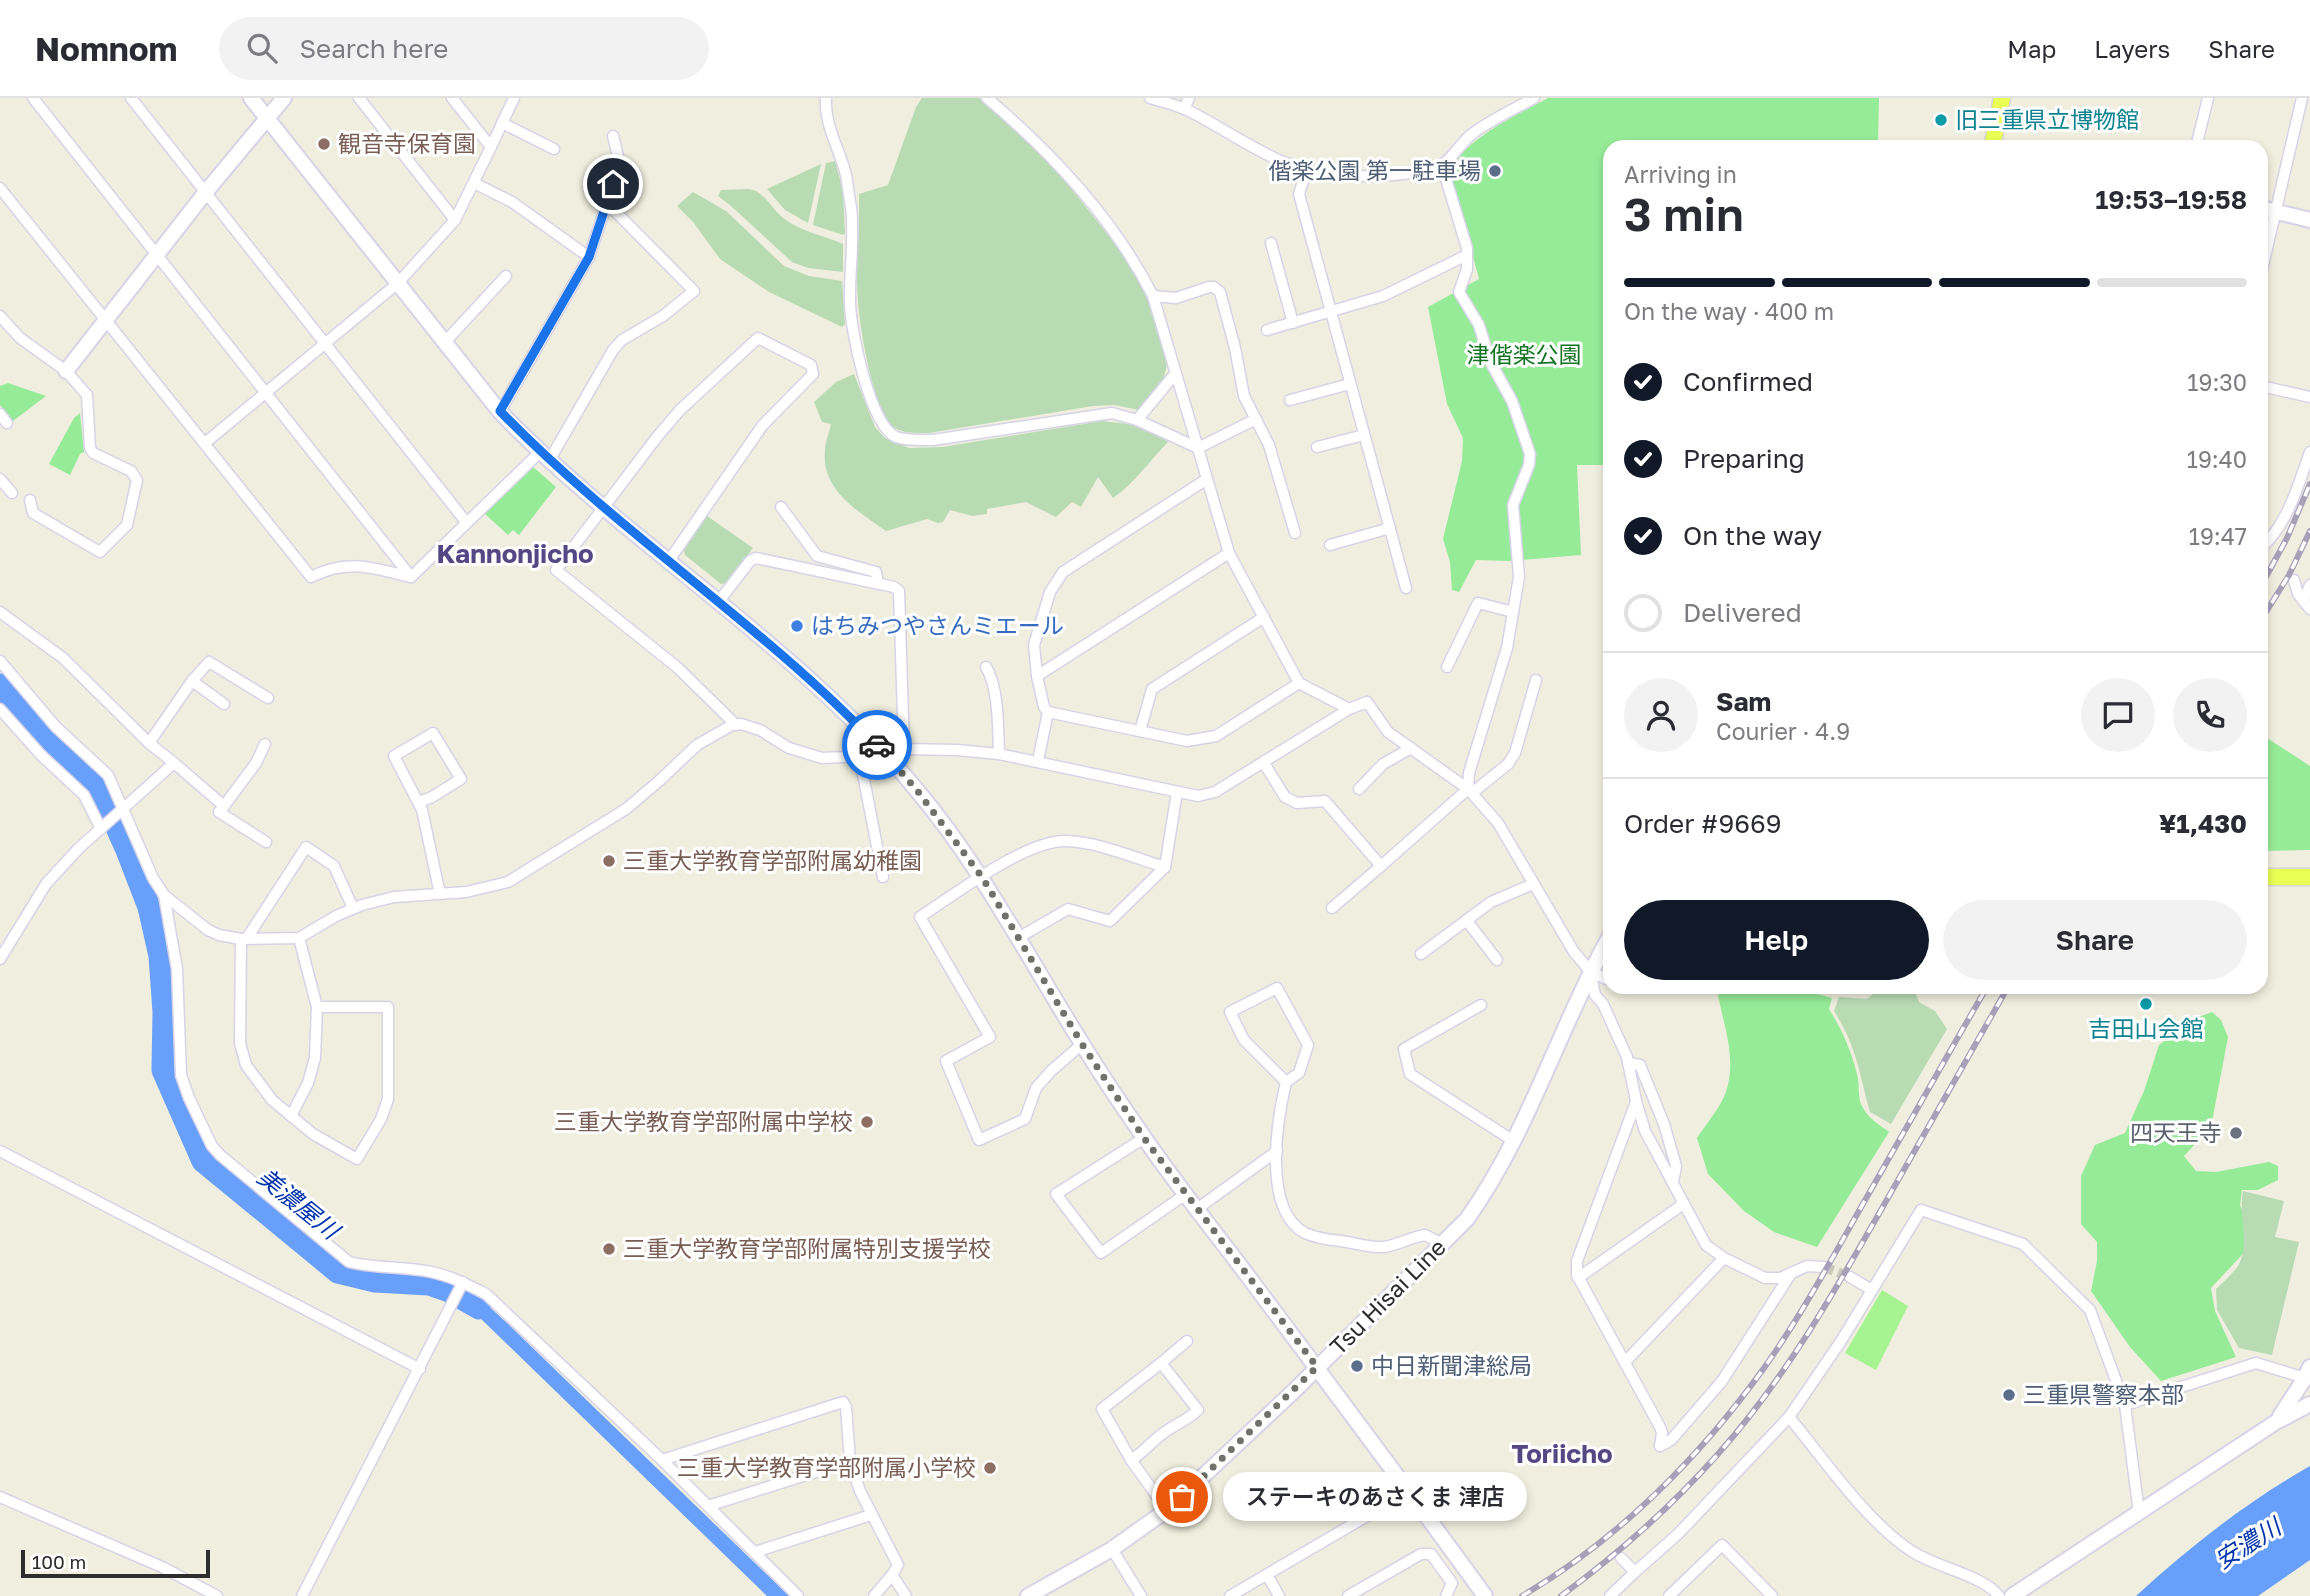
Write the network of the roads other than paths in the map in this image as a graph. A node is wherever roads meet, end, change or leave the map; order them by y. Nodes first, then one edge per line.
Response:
1 (33, 98) edge
2 (131, 98) edge
3 (251, 98) edge
4 (284, 98) edge
5 (359, 98) edge
6 (452, 98) edge
7 (514, 98) edge
8 (826, 98) edge
9 (987, 98) edge
10 (1150, 98) edge
11 (1189, 98) edge
12 (1534, 98) edge
13 (2002, 98) edge
14 (2208, 98) edge
15 (2302, 98) edge
16 (1184, 109) junction
17 (267, 120) junction
18 (502, 124) junction
19 (613, 136) dead end
20 (1997, 140) edge
21 (2198, 140) edge
22 (491, 147) junction
23 (554, 149) dead end
24 (1442, 166) junction
25 (1307, 169) junction
26 (474, 183) junction
27 (0, 188) edge
28 (205, 193) junction
29 (607, 203) junction
30 (2268, 210) edge
31 (2276, 212) junction
32 (455, 220) junction
33 (2310, 220) edge
34 (1272, 243) dead end
35 (2268, 245) edge
36 (1467, 255) junction
37 (158, 256) junction
38 (589, 257) junction
39 (506, 276) dead end
40 (398, 282) junction
41 (1153, 296) junction
42 (1331, 312) junction
43 (0, 316) edge
44 (107, 320) junction
45 (1293, 323) junction
46 (4, 327) edge
47 (1267, 330) dead end
48 (444, 343) junction
49 (324, 344) junction
50 (66, 371) junction
51 (1175, 373) junction
52 (1350, 384) junction
53 (2268, 388) edge
54 (266, 392) junction
55 (2310, 397) edge
56 (1290, 400) dead end
57 (500, 411) junction
58 (1256, 419) junction
59 (1137, 420) junction
60 (1364, 435) junction
61 (205, 443) junction
62 (1317, 447) dead end
63 (1198, 448) junction
64 (2310, 452) edge
65 (544, 456) junction
66 (0, 479) edge
67 (1207, 479) junction
68 (12, 493) dead end
69 (30, 500) dead end
70 (603, 507) junction
71 (781, 507) dead end
72 (466, 522) junction
73 (1390, 528) junction
74 (1295, 533) dead end
75 (2268, 542) edge
76 (1330, 545) dead end
77 (1229, 553) junction
78 (668, 562) junction
79 (411, 578) junction
80 (2294, 580) dead end
81 (878, 584) junction
82 (2310, 584) edge
83 (1406, 588) dead end
84 (719, 601) junction
85 (2307, 604) edge
86 (0, 612) edge
87 (1513, 612) junction
88 (1264, 617) junction
89 (0, 661) edge
90 (986, 667) dead end
91 (1447, 667) dead end
92 (1037, 676) junction
93 (1536, 680) dead end
94 (192, 681) junction
95 (1299, 683) junction
96 (268, 698) dead end
97 (224, 704) dead end
98 (0, 709) edge
99 (1349, 709) junction
100 (1048, 712) junction
101 (736, 724) junction
102 (1140, 732) junction
103 (149, 743) junction
104 (265, 744) dead end
105 (1411, 748) junction
106 (882, 749) junction
107 (904, 749) junction
108 (859, 754) junction
109 (999, 754) junction
110 (1038, 761) junction
111 (1264, 762) junction
112 (174, 763) junction
113 (1359, 789) dead end
114 (1470, 791) junction
115 (1177, 792) junction
116 (419, 802) junction
117 (224, 806) junction
118 (124, 809) junction
119 (101, 829) junction
120 (266, 842) dead end
121 (1381, 866) junction
122 (1165, 867) junction
123 (883, 877) dead end
124 (982, 877) junction
125 (2268, 877) edge
126 (2310, 877) edge
127 (1532, 884) junction
128 (440, 894) junction
129 (164, 895) junction
130 (353, 908) junction
131 (1332, 908) dead end
132 (1467, 921) junction
133 (299, 938) junction
134 (1018, 938) junction
135 (244, 939) junction
136 (1603, 948) edge
137 (1421, 954) dead end
138 (0, 959) edge
139 (1497, 960) dead end
140 (1590, 971) junction
141 (1603, 978) edge
142 (1481, 1006) dead end
143 (317, 1007) junction
144 (1082, 1044) junction
145 (1628, 1063) junction
146 (1286, 1082) junction
147 (1636, 1101) junction
148 (291, 1116) junction
149 (1144, 1138) junction
150 (1515, 1142) junction
151 (0, 1151) edge
152 (1277, 1151) junction
153 (1672, 1183) junction
154 (1186, 1194) junction
155 (1682, 1202) junction
156 (1197, 1209) junction
157 (1443, 1244) junction
158 (1724, 1258) junction
159 (1824, 1267) tunnel mouth
160 (1791, 1275) junction
161 (1850, 1277) tunnel mouth
162 (1578, 1278) junction
163 (463, 1282) junction
164 (1872, 1290) junction
165 (1187, 1341) dead end
166 (1625, 1362) junction
167 (1160, 1363) junction
168 (1317, 1367) junction
169 (420, 1369) junction
170 (2308, 1372) edge
171 (2125, 1405) junction
172 (2310, 1405) edge
173 (1789, 1417) junction
174 (2276, 1422) junction
175 (1131, 1460) junction
176 (662, 1461) junction
177 (850, 1461) junction
178 (1408, 1492) junction
179 (0, 1497) edge
180 (708, 1506) junction
181 (1167, 1510) junction
182 (2139, 1513) junction
183 (871, 1515) junction
184 (1112, 1549) junction
185 (755, 1552) junction
186 (1621, 1558) dead end
187 (1635, 1572) junction
188 (892, 1575) junction
189 (1267, 1575) junction
190 (1767, 1594) edge
191 (217, 1596) edge
192 (302, 1596) edge
193 (798, 1596) edge
194 (874, 1596) edge
195 (906, 1596) edge
196 (1028, 1596) edge
197 (1141, 1596) edge
198 (1230, 1596) edge
199 (1279, 1596) edge
200 (1348, 1596) edge
201 (1446, 1596) edge
202 (1485, 1596) edge
203 (1610, 1596) edge
204 (1670, 1596) edge
205 (1999, 1596) edge
206 (2012, 1596) edge

1 - 37 street
2 - 28 street
3 - 17 street
4 - 17 street
5 - 32 street
6 - 22 street
7 - 18 street
8 - 59 street
9 - 41 street
10 - 16 street
11 - 16 street
12 - 24 street
13 - 20 main road
14 - 21 street
15 - 31 street
16 - 25 street
17 - 28 street
17 - 40 street
18 - 22 street
18 - 23 street
19 - 29 street
22 - 26 street
24 - 25 street
24 - 36 street
25 - 42 street
26 - 32 street
26 - 38 street
27 - 44 street
28 - 37 street
28 - 49 street
29 - 38 street
29 - 65 street
30 - 31 street
31 - 33 street
31 - 35 street
32 - 40 street
34 - 45 street
36 - 42 street
36 - 87 street
37 - 44 street
37 - 54 street
38 - 57 street
39 - 48 street
40 - 48 street
40 - 49 street
41 - 51 street
41 - 58 street
42 - 45 street
42 - 52 street
43 - 46 street
44 - 50 street
44 - 61 street
45 - 47 street
46 - 50 street
48 - 57 street
49 - 54 street
49 - 72 street
50 - 69 street
51 - 59 street
51 - 63 street
52 - 56 street
52 - 60 street
53 - 55 street
54 - 61 street
54 - 79 street
57 - 65 street
58 - 63 street
58 - 74 street
59 - 63 street
60 - 62 street
60 - 73 street
61 - 79 street
63 - 67 street
64 - 75 street
65 - 70 street
65 - 72 street
66 - 68 street
67 - 77 street
67 - 92 street
70 - 78 street
70 - 78 street
70 - 101 street
71 - 81 street
72 - 79 street
73 - 76 street
73 - 83 street
77 - 88 street
77 - 92 street
78 - 84 street
80 - 85 street
81 - 84 street
81 - 107 street
82 - 85 street
84 - 106 street
86 - 103 street
87 - 91 street
87 - 114 street
88 - 95 street
88 - 102 street
89 - 118 street
90 - 109 street
92 - 100 street
93 - 114 street
94 - 96 street
94 - 97 street
94 - 103 street
95 - 99 street
95 - 102 street
98 - 119 street
99 - 105 street
99 - 111 street
100 - 102 street
100 - 110 street
101 - 108 street
101 - 128 street
103 - 112 street
104 - 117 street
105 - 113 street
105 - 114 street
106 - 107 street
106 - 108 street
106 - 124 street
107 - 109 street
108 - 123 street
109 - 110 street
110 - 115 street
111 - 115 street
111 - 121 street
112 - 117 street
112 - 118 street
114 - 121 street
114 - 127 street
115 - 122 street
116 - 116 street
116 - 128 street
117 - 120 street
118 - 119 street
118 - 129 street
119 - 138 street
121 - 131 street
122 - 124 street
122 - 134 street
124 - 134 street
124 - 144 street
125 - 126 main road
127 - 132 street
127 - 140 street
128 - 130 street
129 - 135 street
129 - 163 street
130 - 133 street
130 - 135 street
132 - 137 street
132 - 139 street
133 - 135 street
133 - 143 street
134 - 144 street
135 - 148 street
136 - 140 street, Tsu Hisai Line
140 - 141 street
140 - 145 street
140 - 150 street, Tsu Hisai Line
142 - 150 street
143 - 148 street
143 - 148 street
144 - 149 street
145 - 147 street
145 - 153 street
146 - 146 street
146 - 152 street
147 - 153 street
147 - 162 street
149 - 154 street
149 - 154 street
150 - 157 street, Tsu Hisai Line
151 - 169 street
152 - 156 street
152 - 157 street
153 - 155 street
154 - 156 street
155 - 158 street
155 - 162 street
156 - 168 street
157 - 168 street, Tsu Hisai Line
158 - 160 street
158 - 166 street
159 - 160 street
160 - 166 street
161 - 164 street
162 - 166 street
163 - 169 street
163 - 176 street
164 - 171 street
164 - 173 street
165 - 167 street
167 - 175 street
167 - 175 street
168 - 178 street
168 - 181 street, Tsu Hisai Line
169 - 192 street
170 - 171 street
170 - 174 street
171 - 182 street
172 - 174 street
173 - 187 street
173 - 205 street
174 - 182 street
175 - 181 street
176 - 177 street
176 - 180 street
177 - 180 street
177 - 183 street
178 - 189 street
178 - 202 street
179 - 191 street
180 - 185 street
181 - 184 street, Tsu Hisai Line
182 - 206 street
183 - 185 street
183 - 188 street
184 - 196 street, Tsu Hisai Line
184 - 197 street
185 - 193 street
186 - 187 street
187 - 203 street
188 - 194 street
188 - 195 street
189 - 198 street
189 - 199 street
190 - 204 street
200 - 201 street

